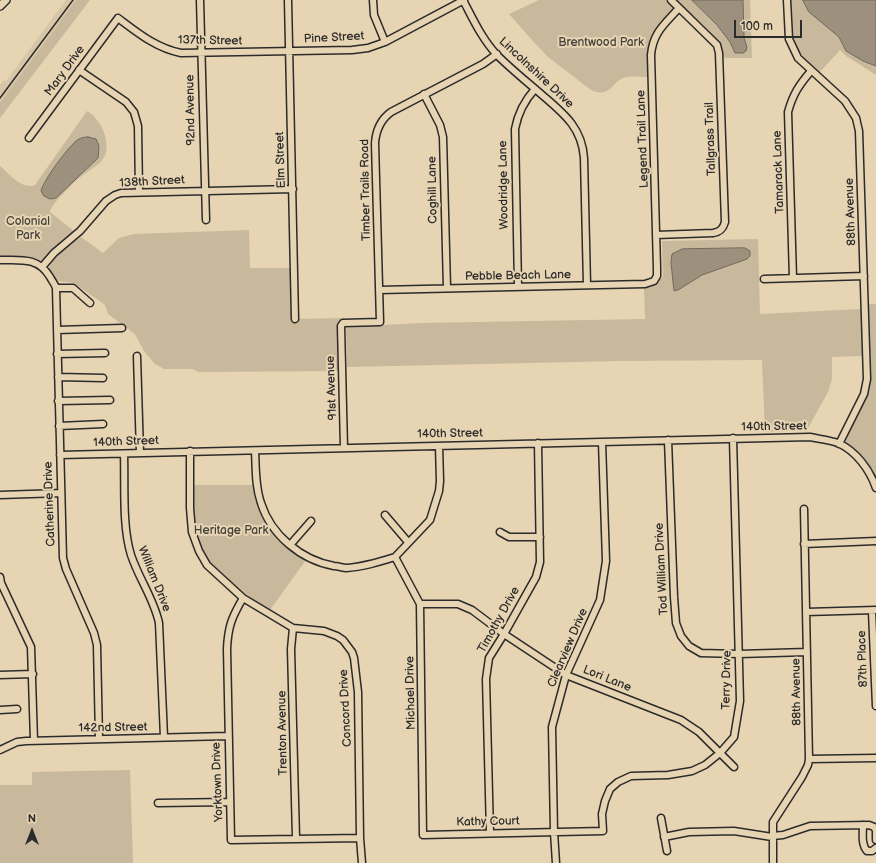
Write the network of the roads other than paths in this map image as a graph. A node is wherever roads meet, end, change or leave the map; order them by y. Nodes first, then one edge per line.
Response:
1 (6, 0) edge
2 (200, 0) edge
3 (288, 0) edge
4 (373, 0) edge
5 (463, 0) edge
6 (671, 0) edge
7 (788, 0) edge
8 (0, 6) edge
9 (679, 8) junction
10 (118, 18) joint
11 (384, 42) junction
12 (289, 52) junction
13 (201, 54) junction
14 (496, 54) junction
15 (79, 70) junction
16 (811, 71) junction
17 (534, 89) junction
18 (424, 94) junction
19 (29, 138) dead end
20 (204, 190) junction
21 (293, 190) junction
22 (139, 192) junction
23 (206, 220) dead end
24 (656, 235) junction
25 (0, 260) edge
26 (42, 267) junction
27 (864, 276) junction
28 (656, 278) joint
29 (793, 278) junction
30 (764, 279) dead end
31 (587, 285) junction
32 (518, 287) junction
33 (56, 288) junction
34 (447, 288) junction
35 (379, 290) junction
36 (90, 303) dead end
37 (296, 319) dead end
38 (341, 326) joint
39 (122, 328) dead end
40 (57, 330) junction
41 (106, 353) dead end
42 (57, 354) junction
43 (137, 356) dead end
44 (58, 377) junction
45 (102, 378) dead end
46 (110, 400) dead end
47 (58, 401) junction
48 (103, 424) dead end
49 (59, 426) junction
50 (733, 438) junction
51 (668, 440) junction
52 (602, 442) junction
53 (538, 443) junction
54 (839, 444) junction
55 (439, 446) junction
56 (344, 448) junction
57 (190, 451) junction
58 (255, 451) junction
59 (140, 453) junction
60 (124, 454) junction
61 (60, 455) junction
62 (876, 488) edge
63 (61, 493) junction
64 (0, 495) edge
65 (804, 509) dead end
66 (385, 515) dead end
67 (311, 521) dead end
68 (500, 532) dead end
69 (540, 537) junction
70 (876, 541) edge
71 (408, 542) junction
72 (804, 544) junction
73 (290, 545) junction
74 (395, 557) junction
75 (0, 577) edge
76 (243, 598) junction
77 (420, 604) junction
78 (874, 611) edge
79 (806, 612) junction
80 (293, 628) junction
81 (504, 634) junction
82 (807, 652) junction
83 (739, 654) junction
84 (33, 674) junction
85 (0, 675) edge
86 (566, 675) junction
87 (876, 706) edge
88 (17, 709) dead end
89 (0, 710) edge
90 (228, 736) junction
91 (164, 737) junction
92 (99, 739) junction
93 (34, 741) junction
94 (0, 750) edge
95 (720, 753) junction
96 (876, 758) edge
97 (809, 759) junction
98 (734, 767) dead end
99 (230, 802) junction
100 (158, 803) dead end
101 (661, 818) dead end
102 (863, 825) junction
103 (554, 832) junction
104 (490, 833) junction
105 (423, 835) joint
106 (664, 837) junction
107 (772, 837) junction
108 (296, 838) junction
109 (360, 838) junction
110 (876, 840) edge
111 (876, 848) edge
112 (667, 851) dead end
113 (362, 863) edge
114 (556, 863) edge
115 (773, 863) edge

1 - 8 main road
2 - 13 street, 92nd Avenue
3 - 12 street, Elm Street
4 - 11 street
5 - 11 street, Pine Street
5 - 14 street, Lincolnshire Drive
6 - 9 street, Tallgrass Trail
7 - 16 street, 88th Avenue
9 - 24 street, Legend Trail Lane
9 - 24 street, Tallgrass Trail
10 - 13 street, 137th Street
10 - 15 street, Mary Drive
11 - 12 street, Pine Street
12 - 13 street, 137th Street
12 - 21 street, Elm Street
13 - 20 street, 92nd Avenue
14 - 17 street, Lincolnshire Drive
14 - 18 street, Timber Trails Road
15 - 19 street, Mary Drive
15 - 22 street
16 - 27 street, 88th Avenue
16 - 29 street, Tamarack Lane
17 - 31 street, Lincolnshire Drive
17 - 32 street, Woodridge Lane
18 - 34 street, Coghill Lane
18 - 35 street, Timber Trails Road
20 - 21 street, 138th Street
20 - 22 street, 138th Street
20 - 23 street, 92nd Avenue
21 - 37 street, Elm Street
22 - 26 street, 138th Street
24 - 28 street, Legend Trail Lane
25 - 26 street
26 - 33 street, Catherine Drive
27 - 29 street
27 - 54 street, 88th Avenue
28 - 31 street, Pebble Beach Lane
29 - 30 street
31 - 32 street, Pebble Beach Lane
32 - 34 street, Pebble Beach Lane
33 - 36 street
33 - 40 street, Catherine Drive
34 - 35 street, Pebble Beach Lane
35 - 38 street, Timber Trails Road
38 - 56 street, 91st Avenue
39 - 40 street
40 - 42 street, Catherine Drive
41 - 42 street
42 - 44 street, Catherine Drive
43 - 59 street
44 - 45 street
44 - 47 street, Catherine Drive
46 - 47 street
47 - 49 street, Catherine Drive
48 - 49 street
49 - 61 street, Catherine Drive
50 - 51 street, 140th Street
50 - 54 street, 140th Street
50 - 83 street, Terry Drive
51 - 52 street, 140th Street
51 - 83 street, Tod William Drive
52 - 53 street, 140th Street
52 - 86 street, Clearview Drive
53 - 55 street, 140th Street
53 - 69 street, Timothy Drive
54 - 62 street
55 - 56 street, 140th Street
55 - 71 street
56 - 58 street, 140th Street
57 - 58 street, 140th Street
57 - 59 street, 140th Street
57 - 76 street, Concord Drive
58 - 73 street
59 - 60 street, 140th Street
60 - 61 street, 140th Street
60 - 91 street, William Drive
61 - 63 street, Catherine Drive
63 - 64 street
63 - 92 street, Catherine Drive
65 - 72 street, 88th Avenue
66 - 71 street
67 - 73 street
68 - 69 street
69 - 81 street, Timothy Drive
70 - 72 street
71 - 74 street
72 - 79 street, 88th Avenue
73 - 74 street
74 - 77 street, Michael Drive
75 - 84 street
76 - 80 street, Concord Drive
76 - 90 street, Yorktown Drive
77 - 81 street, Lori Lane
77 - 105 street, Michael Drive
78 - 79 street
78 - 87 street, 87th Place
79 - 82 street, 88th Avenue
80 - 108 street, Trenton Avenue
80 - 109 street, Concord Drive
81 - 86 street, Lori Lane
81 - 104 street, Timothy Drive
82 - 83 street, Tod William Drive
82 - 97 street, 88th Avenue
83 - 95 street, Terry Drive
84 - 85 street
84 - 93 street
86 - 95 street, Lori Lane
86 - 103 street, Clearview Drive
88 - 89 street
90 - 91 street, 142nd Street
90 - 99 street, Yorktown Drive
91 - 92 street, 142nd Street
92 - 93 street, 142nd Street
93 - 94 street, 142nd Street
95 - 98 street, Lori Lane
95 - 103 street, Terry Drive
96 - 97 street
97 - 107 street, 88th Avenue
99 - 100 street
99 - 108 street, Yorktown Drive
101 - 106 street
102 - 107 street
102 - 110 street
102 - 111 street
103 - 104 street, Kathy Court
103 - 114 street, Clearview Drive
104 - 105 street, Kathy Court
106 - 107 street
106 - 112 street
107 - 115 street, 88th Avenue
108 - 109 street, Yorktown Drive
109 - 113 street, Concord Drive

